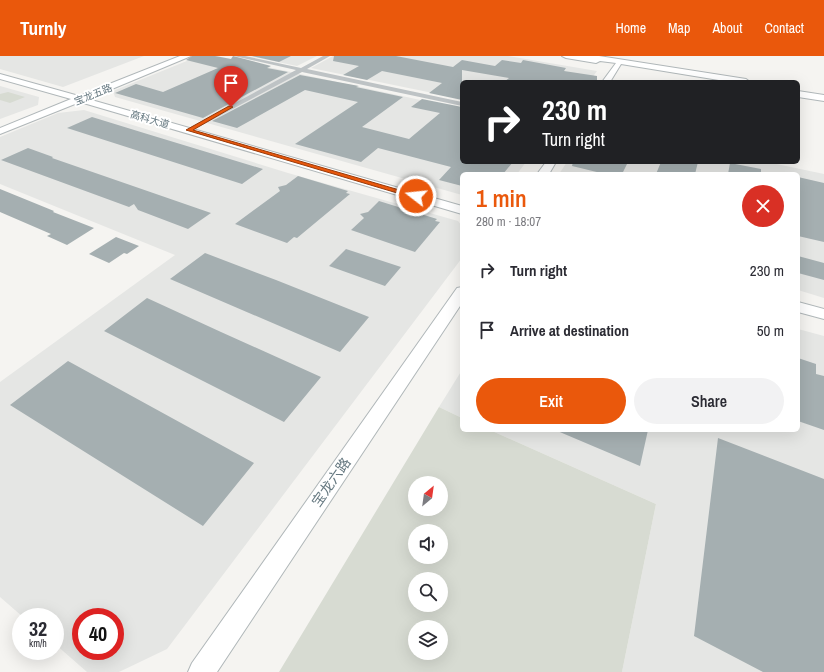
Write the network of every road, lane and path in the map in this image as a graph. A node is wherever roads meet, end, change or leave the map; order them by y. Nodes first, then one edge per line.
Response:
1 (179, 56) edge
2 (187, 56) edge
3 (237, 56) edge
4 (327, 56) edge
5 (566, 56) edge
6 (585, 56) edge
7 (637, 56) edge
8 (630, 63) junction
9 (618, 65) junction
10 (301, 70) junction
11 (0, 76) edge
12 (607, 80) edge
13 (712, 80) edge
14 (734, 80) edge
15 (800, 90) edge
16 (800, 94) edge
17 (824, 94) edge
18 (78, 98) junction
19 (824, 98) edge
20 (460, 104) edge
21 (0, 128) edge
22 (189, 130) junction
23 (0, 131) edge
24 (460, 209) edge
25 (460, 295) edge
26 (800, 308) edge
27 (824, 314) edge
28 (201, 672) edge

1 - 18 street, 宝龙五路
2 - 18 street, 宝龙五路
3 - 10 street
4 - 10 street
5 - 9 street
6 - 8 street
7 - 8 street
8 - 14 street
9 - 12 street
9 - 13 street
10 - 20 street
10 - 22 street
11 - 18 street, 高科大道
15 - 17 street
16 - 19 street
18 - 21 street, 宝龙五路
18 - 22 street, 高科大道
18 - 23 street, 宝龙五路
22 - 24 street, 高科大道
25 - 28 street, 宝龙六路
26 - 27 street

